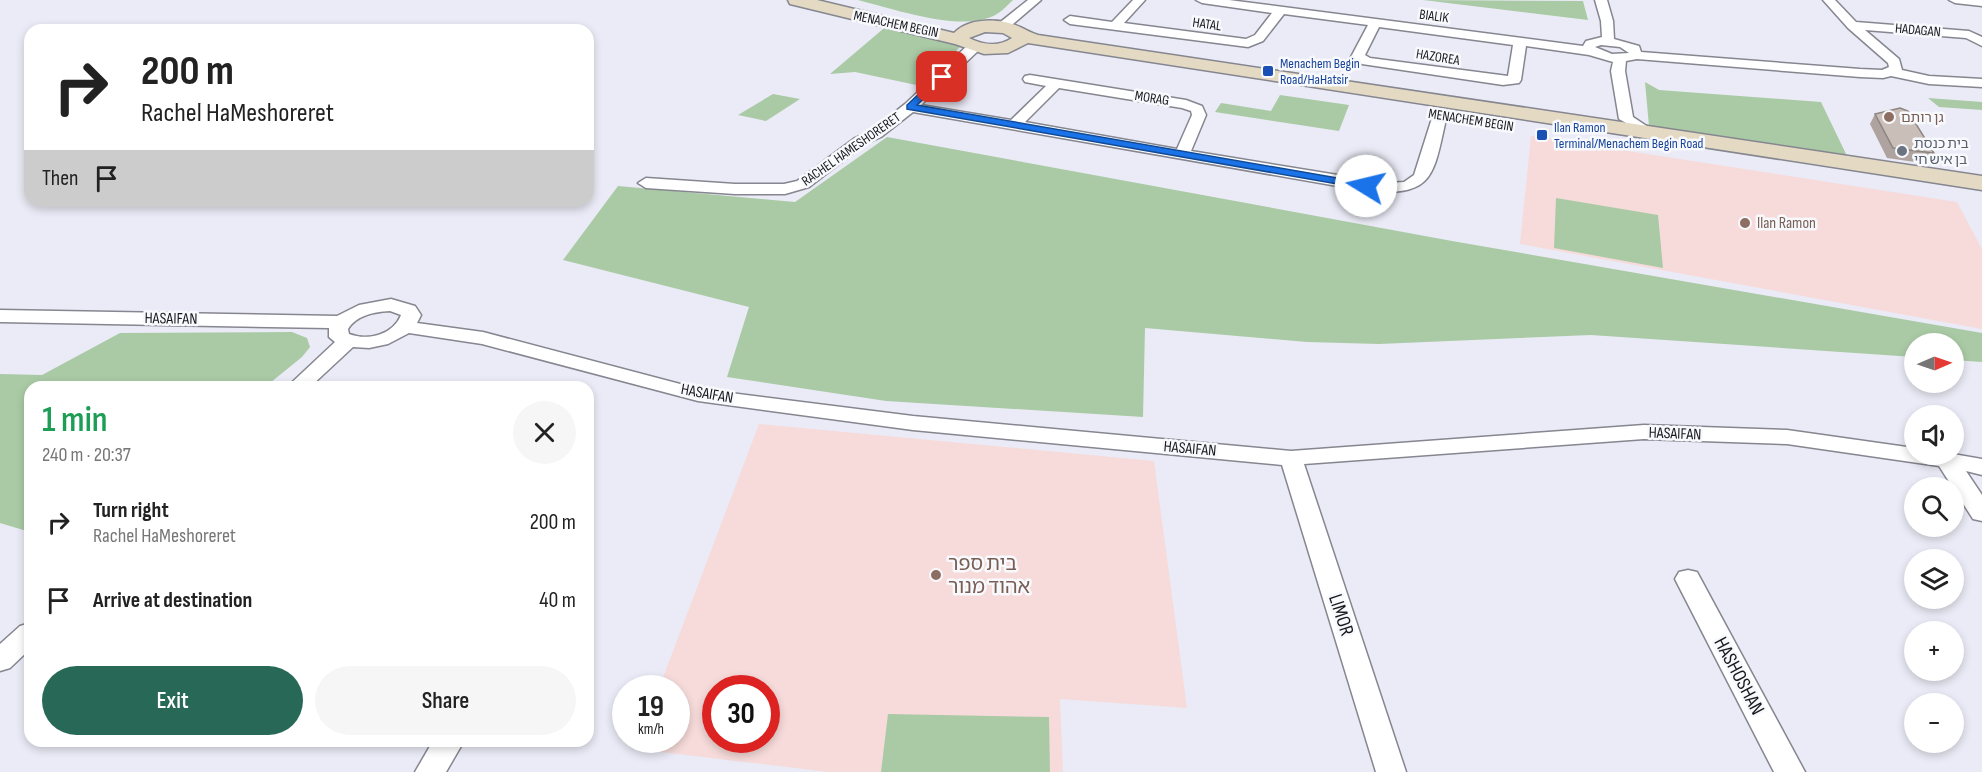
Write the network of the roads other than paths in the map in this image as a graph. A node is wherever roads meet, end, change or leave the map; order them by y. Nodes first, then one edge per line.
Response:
1 (796, 0) edge
2 (834, 0) edge
3 (1035, 0) edge
4 (1139, 0) edge
5 (1202, 0) edge
6 (1601, 0) edge
7 (1829, 0) edge
8 (1955, 0) edge
9 (1982, 2) edge
10 (1248, 3) edge
11 (1280, 10) junction
12 (1070, 20) dead end
13 (1375, 23) junction
14 (1852, 25) junction
15 (1115, 26) junction
16 (1002, 27) junction
17 (1022, 36) junction
18 (969, 39) junction
19 (1608, 42) junction
20 (1982, 42) edge
21 (1520, 43) junction
22 (995, 49) junction
23 (1598, 53) junction
24 (1636, 55) junction
25 (1619, 65) junction
26 (1892, 72) junction
27 (1030, 79) dead end
28 (1056, 83) junction
29 (1982, 83) edge
30 (910, 107) junction
31 (1440, 115) junction
32 (1618, 122) junction
33 (1014, 125) junction
34 (1182, 155) junction
35 (646, 183) dead end
36 (1982, 183) edge
37 (1982, 199) edge
38 (0, 316) edge
39 (406, 327) junction
40 (346, 331) junction
41 (303, 381) edge
42 (1904, 454) edge
43 (1291, 458) junction
44 (1964, 464) edge
45 (1949, 465) edge
46 (1982, 467) edge
47 (1982, 513) edge
48 (1688, 579) dead end
49 (24, 638) edge
50 (0, 660) edge
51 (445, 747) edge
52 (430, 772) edge
53 (1391, 772) edge
54 (1790, 772) edge

1 - 18 main road, MENACHEM BEGIN
2 - 18 main road, MENACHEM BEGIN
3 - 16 street
4 - 15 street
5 - 10 street, BIALIK
6 - 19 street
7 - 14 street
8 - 9 street
10 - 11 street, BIALIK
11 - 13 street, BIALIK
11 - 15 street, HATAL
12 - 15 street, HATAL
13 - 21 street, BIALIK
13 - 21 street, HAZOREA
14 - 20 street, HADAGAN
14 - 26 street
16 - 17 main road, MENACHEM BEGIN
16 - 18 main road
17 - 22 main road
17 - 32 main road, MENACHEM BEGIN
18 - 22 main road, MENACHEM BEGIN
18 - 30 street, RACHEL HAMESHORERET
19 - 23 street
19 - 24 street
21 - 23 street, BIALIK
22 - 31 main road, MENACHEM BEGIN
23 - 25 street
24 - 25 street
24 - 26 street
25 - 32 street
26 - 29 street
27 - 28 street, MORAG
28 - 33 street
28 - 34 street, MORAG
30 - 33 street, RACHEL HAMESHORERET
30 - 35 street, RACHEL HAMESHORERET
31 - 34 street, RACHEL HAMESHORERET
31 - 37 main road, MENACHEM BEGIN
32 - 36 main road, MENACHEM BEGIN
33 - 34 street, RACHEL HAMESHORERET
38 - 40 street, HASAIFAN
39 - 40 street, HASAIFAN
39 - 40 street
39 - 43 street, HASAIFAN
40 - 41 street
42 - 43 street, HASAIFAN
43 - 53 street, LIMOR
44 - 46 street, HASAIFAN
45 - 47 street
48 - 54 street, HASHOSHAN
49 - 50 street
51 - 52 street

